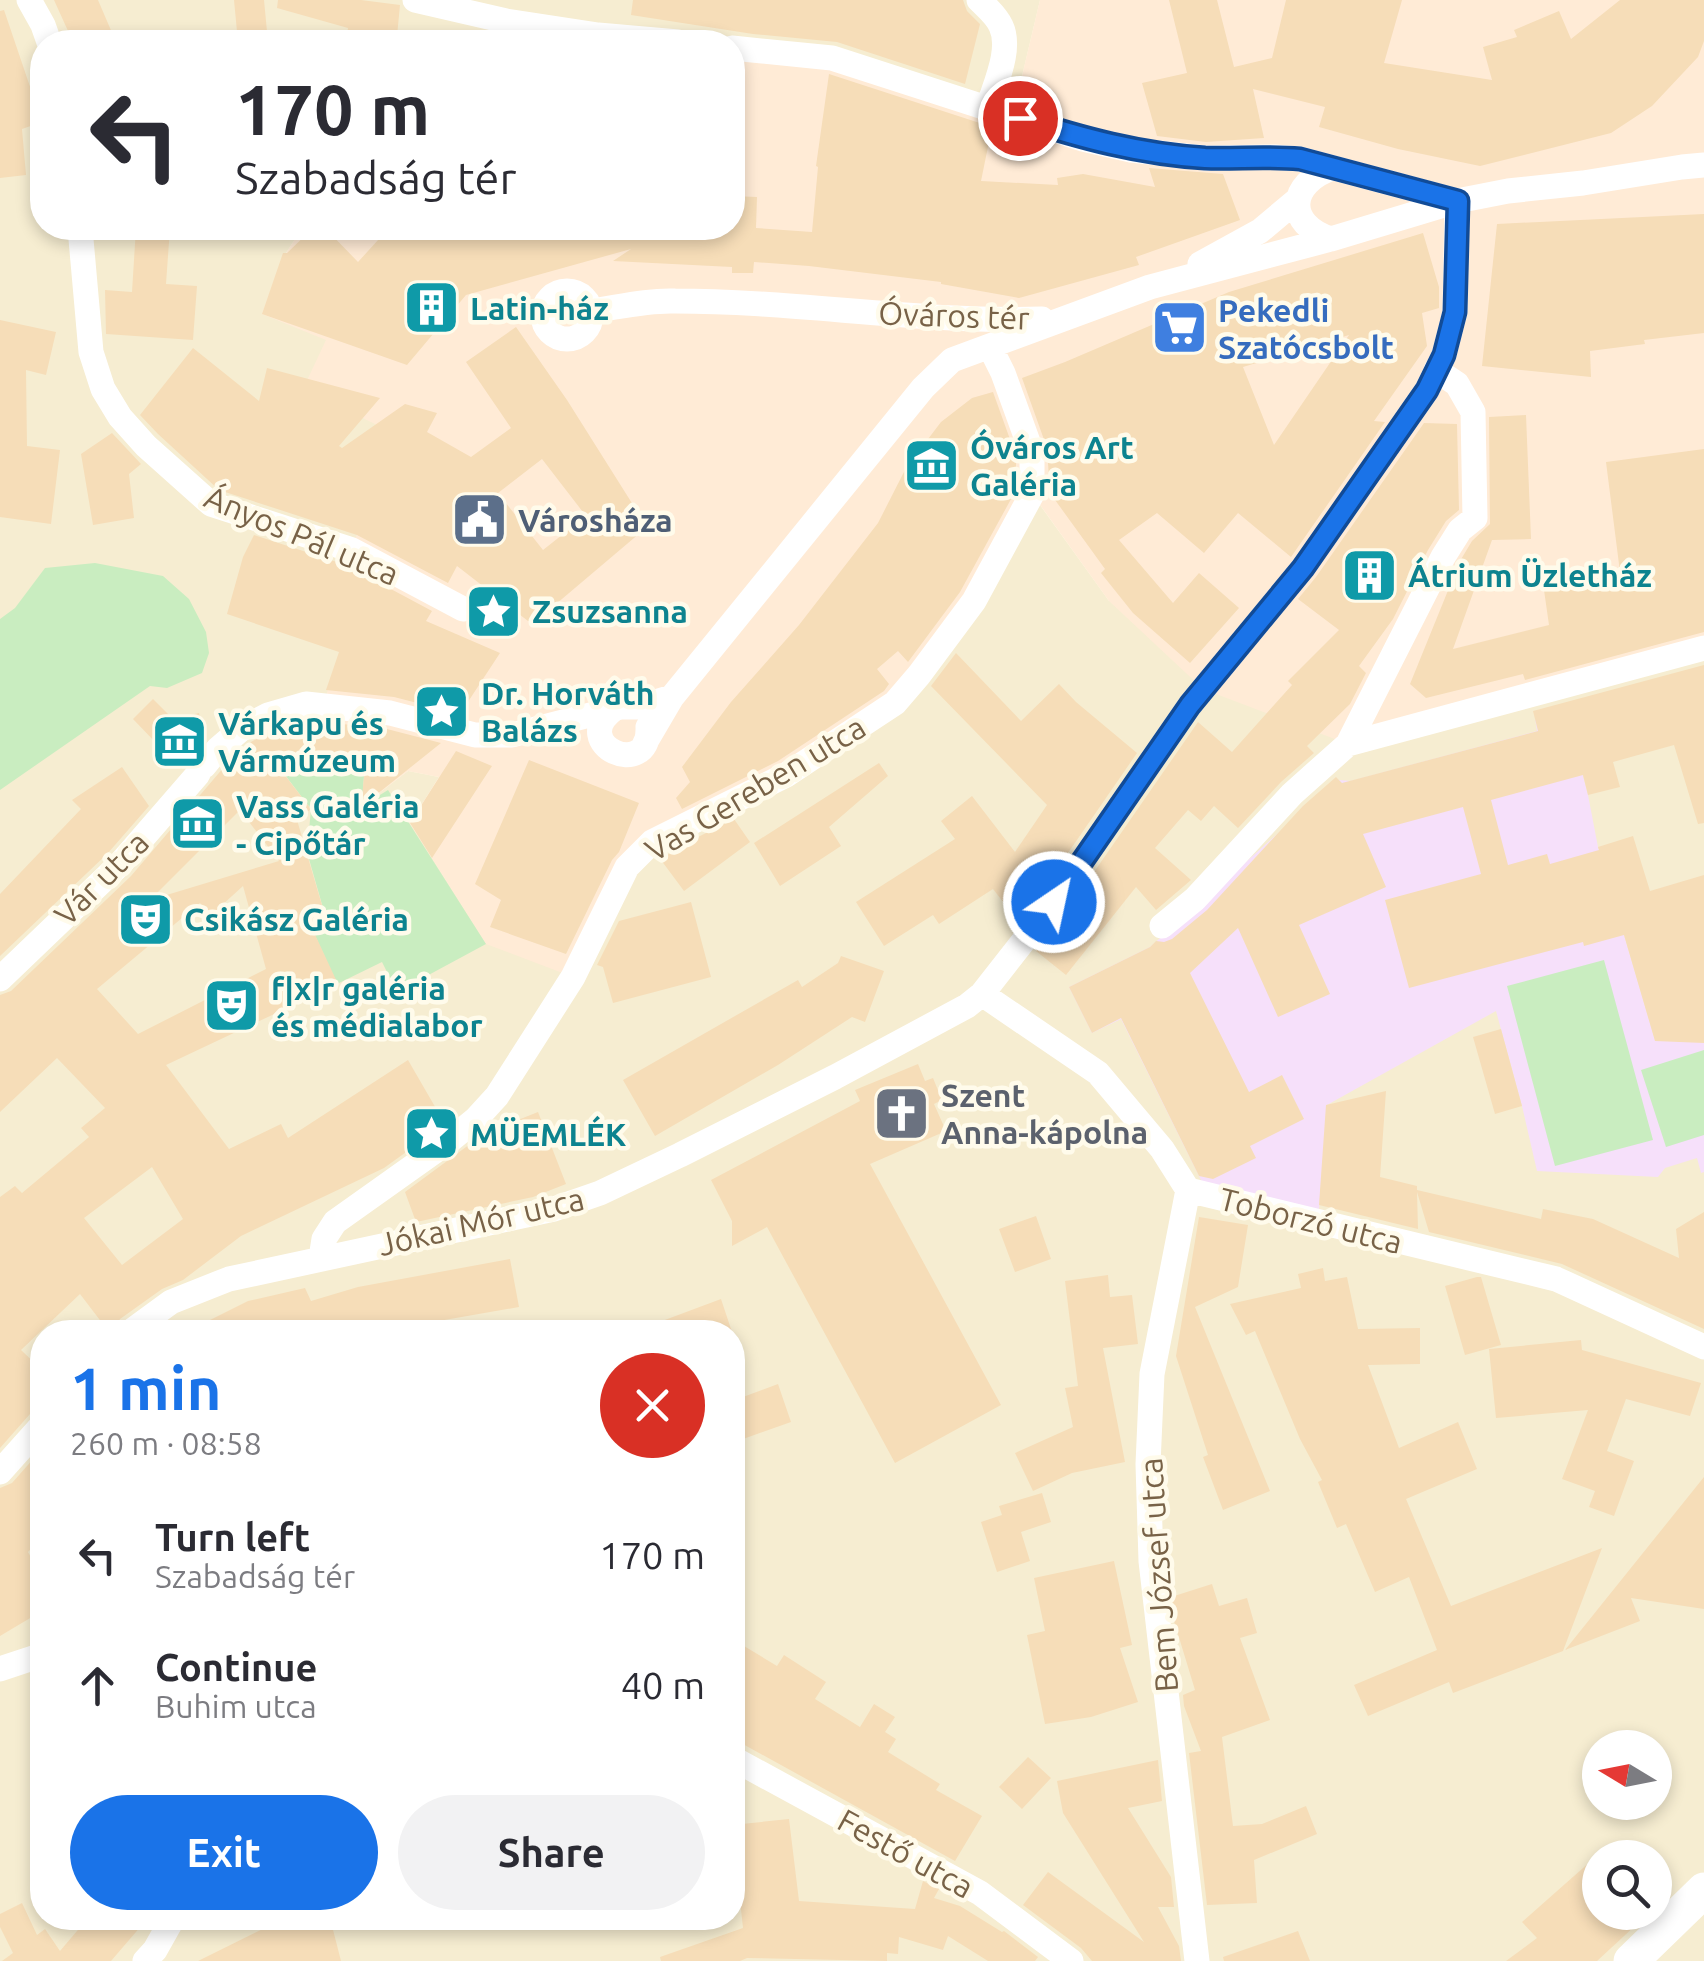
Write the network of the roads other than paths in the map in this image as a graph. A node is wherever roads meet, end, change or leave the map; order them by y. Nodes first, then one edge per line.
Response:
1 (28, 0) edge
2 (415, 0) edge
3 (979, 0) edge
4 (45, 30) edge
5 (567, 30) edge
6 (745, 49) edge
7 (988, 108) junction
8 (1704, 166) edge
9 (1333, 168) junction
10 (1297, 200) junction
11 (1458, 201) junction
12 (1331, 239) junction
13 (81, 240) edge
14 (1150, 287) junction
15 (591, 311) dead end
16 (1062, 318) junction
17 (990, 347) junction
18 (1436, 370) junction
19 (463, 609) dead end
20 (1704, 648) edge
21 (672, 696) junction
22 (621, 708) junction
23 (645, 743) junction
24 (1348, 744) junction
25 (1162, 926) dead end
26 (0, 979) edge
27 (982, 994) junction
28 (1188, 1190) junction
29 (321, 1258) junction
30 (146, 1320) edge
31 (1704, 1347) edge
32 (30, 1438) edge
33 (0, 1472) edge
34 (30, 1659) edge
35 (0, 1669) edge
36 (745, 1765) edge
37 (1704, 1890) edge
38 (166, 1930) edge
39 (145, 1961) edge
40 (1071, 1961) edge
41 (1197, 1961) edge
42 (1631, 1961) edge

1 - 4 street
2 - 5 street
3 - 7 street
6 - 7 street
7 - 9 street
8 - 11 street
9 - 10 street
9 - 11 street
10 - 12 street
10 - 14 street
11 - 12 street
11 - 18 street
12 - 14 street
13 - 19 street, Ányos Pál utca
14 - 16 street
15 - 16 street, Óváros tér
16 - 17 street, Óváros tér
17 - 21 street, Óváros tér
17 - 29 street, Vas Gereben utca
18 - 24 street
18 - 27 street
20 - 24 street
21 - 22 street
21 - 23 street, Óváros tér
22 - 23 street
22 - 23 street
22 - 26 street, Vár utca
24 - 25 street
27 - 28 street, Toborzó utca
27 - 29 street, Jókai Mór utca
28 - 31 street, Toborzó utca
28 - 41 street, Bem József utca
29 - 30 street, Jókai Mór utca
32 - 33 street
34 - 35 street
36 - 40 street, Festő utca
37 - 42 main road
38 - 39 street

